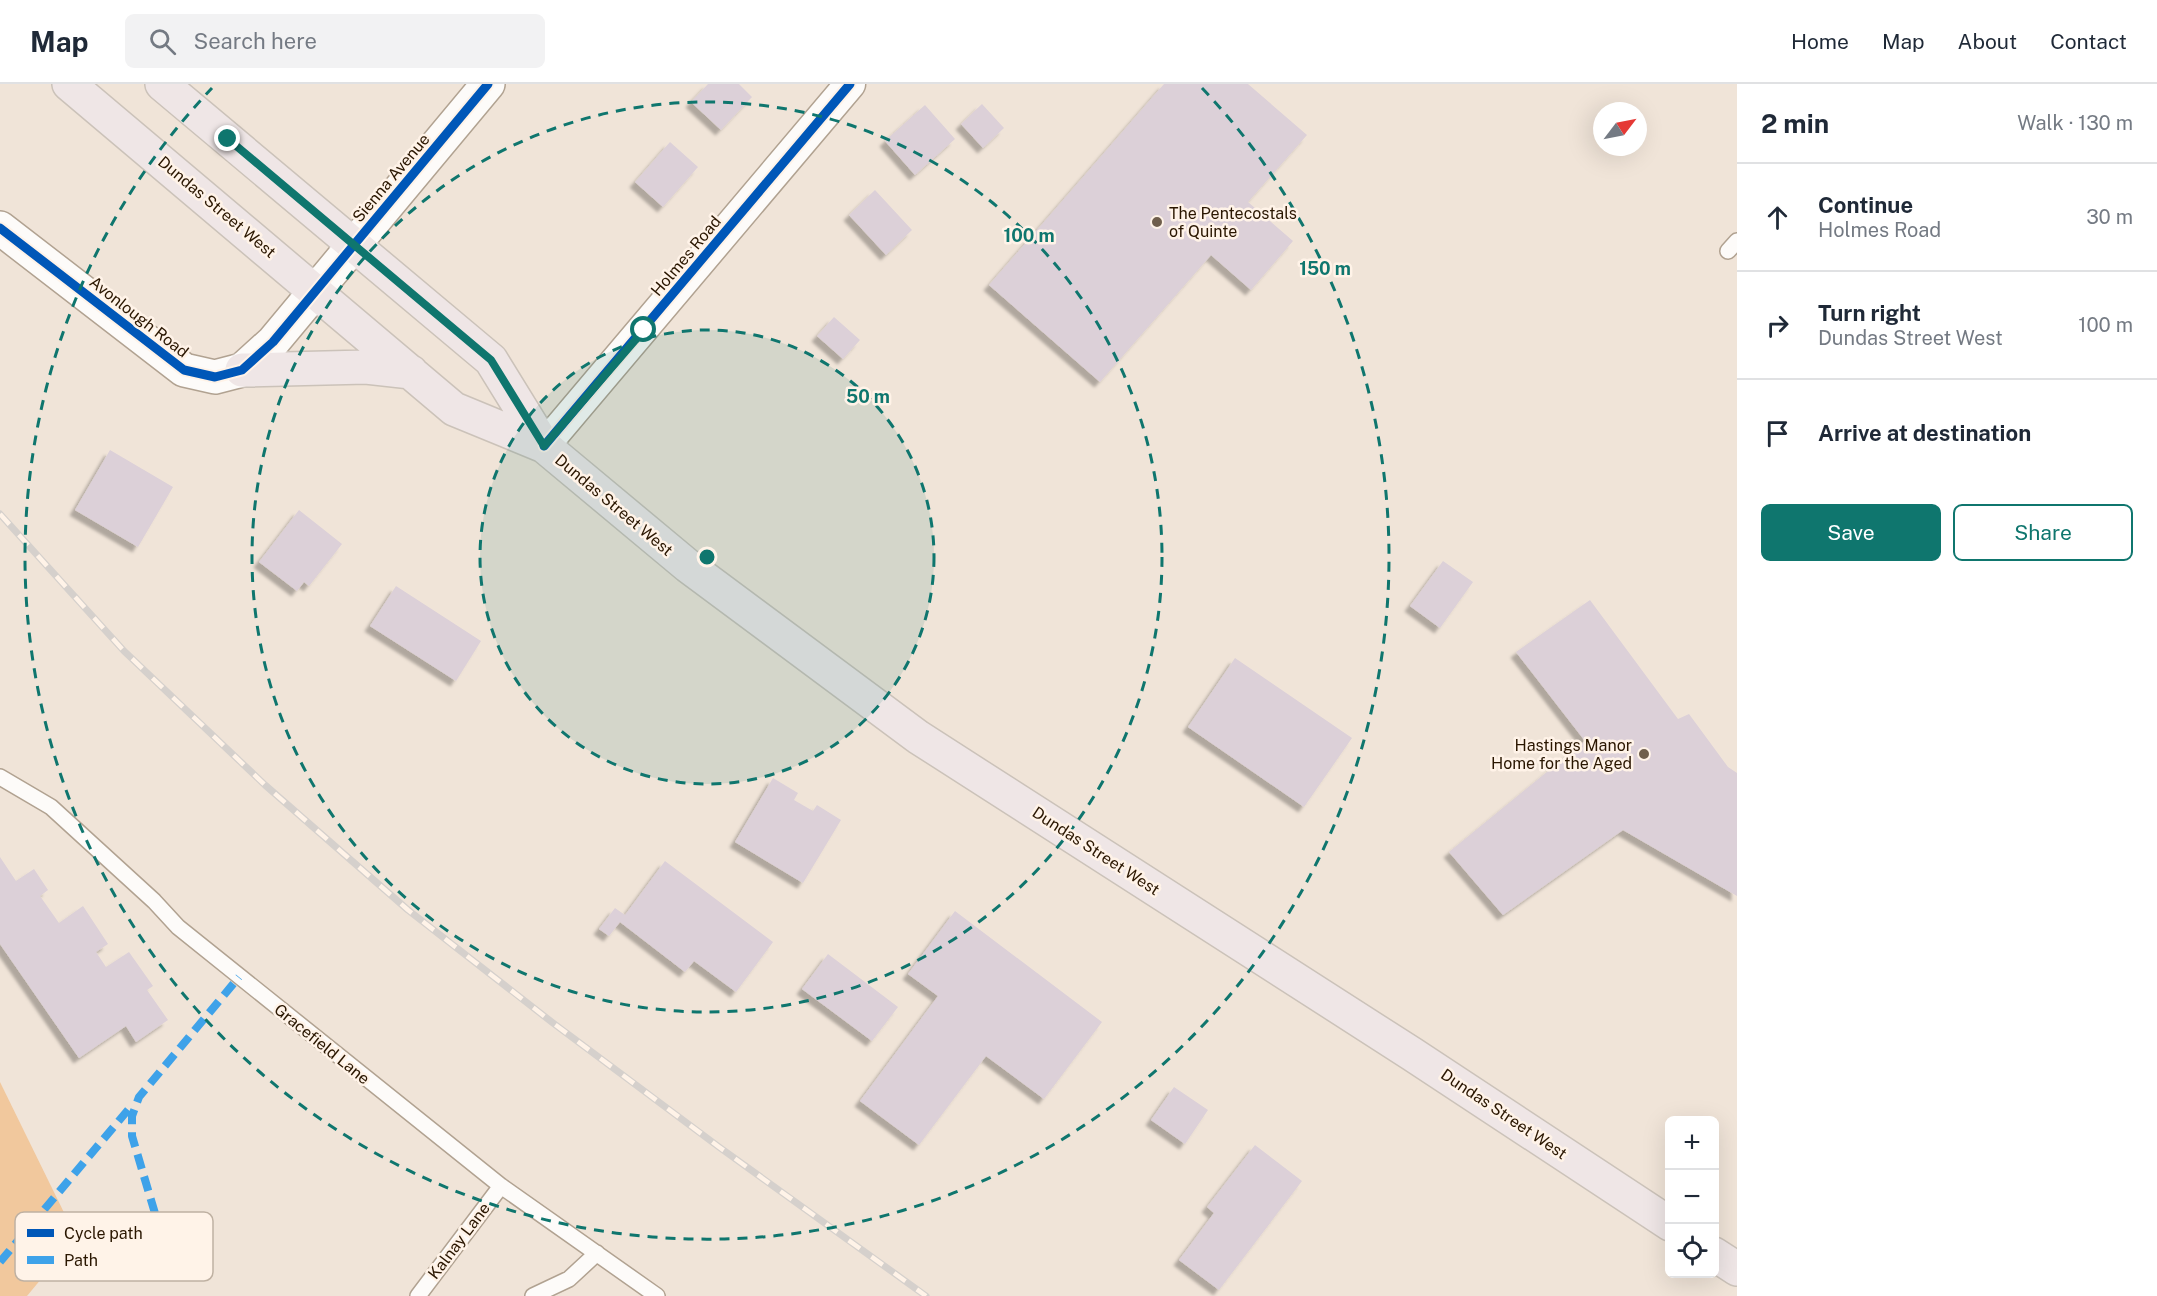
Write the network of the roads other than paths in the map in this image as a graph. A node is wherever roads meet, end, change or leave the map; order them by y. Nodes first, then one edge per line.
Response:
1 (69, 84) edge
2 (162, 84) edge
3 (488, 84) edge
4 (850, 84) edge
5 (0, 228) edge
6 (355, 245) junction
7 (316, 291) junction
8 (242, 370) junction
9 (411, 372) junction
10 (544, 446) junction
11 (0, 777) edge
12 (501, 1186) junction
13 (1665, 1221) edge
14 (597, 1253) junction
15 (1719, 1257) edge
16 (1737, 1269) edge
17 (418, 1296) edge
18 (533, 1296) edge
19 (657, 1296) edge

1 - 7 main road, Dundas Street West
2 - 6 main road, Dundas Street West
3 - 6 street, Sienna Avenue
4 - 10 street, Holmes Road
5 - 8 street, Avonlough Road
6 - 7 street, Sienna Avenue
6 - 10 main road, Dundas Street West
7 - 8 street, Avonlough Road
7 - 9 main road, Dundas Street West
8 - 9 main road
9 - 10 main road, Dundas Street West
10 - 13 main road, Dundas Street West
11 - 12 lane, Gracefield Lane
12 - 14 lane, Gracefield Lane
12 - 17 lane, Kalnay Lane
14 - 18 lane
14 - 19 lane, Gracefield Lane
15 - 16 main road

